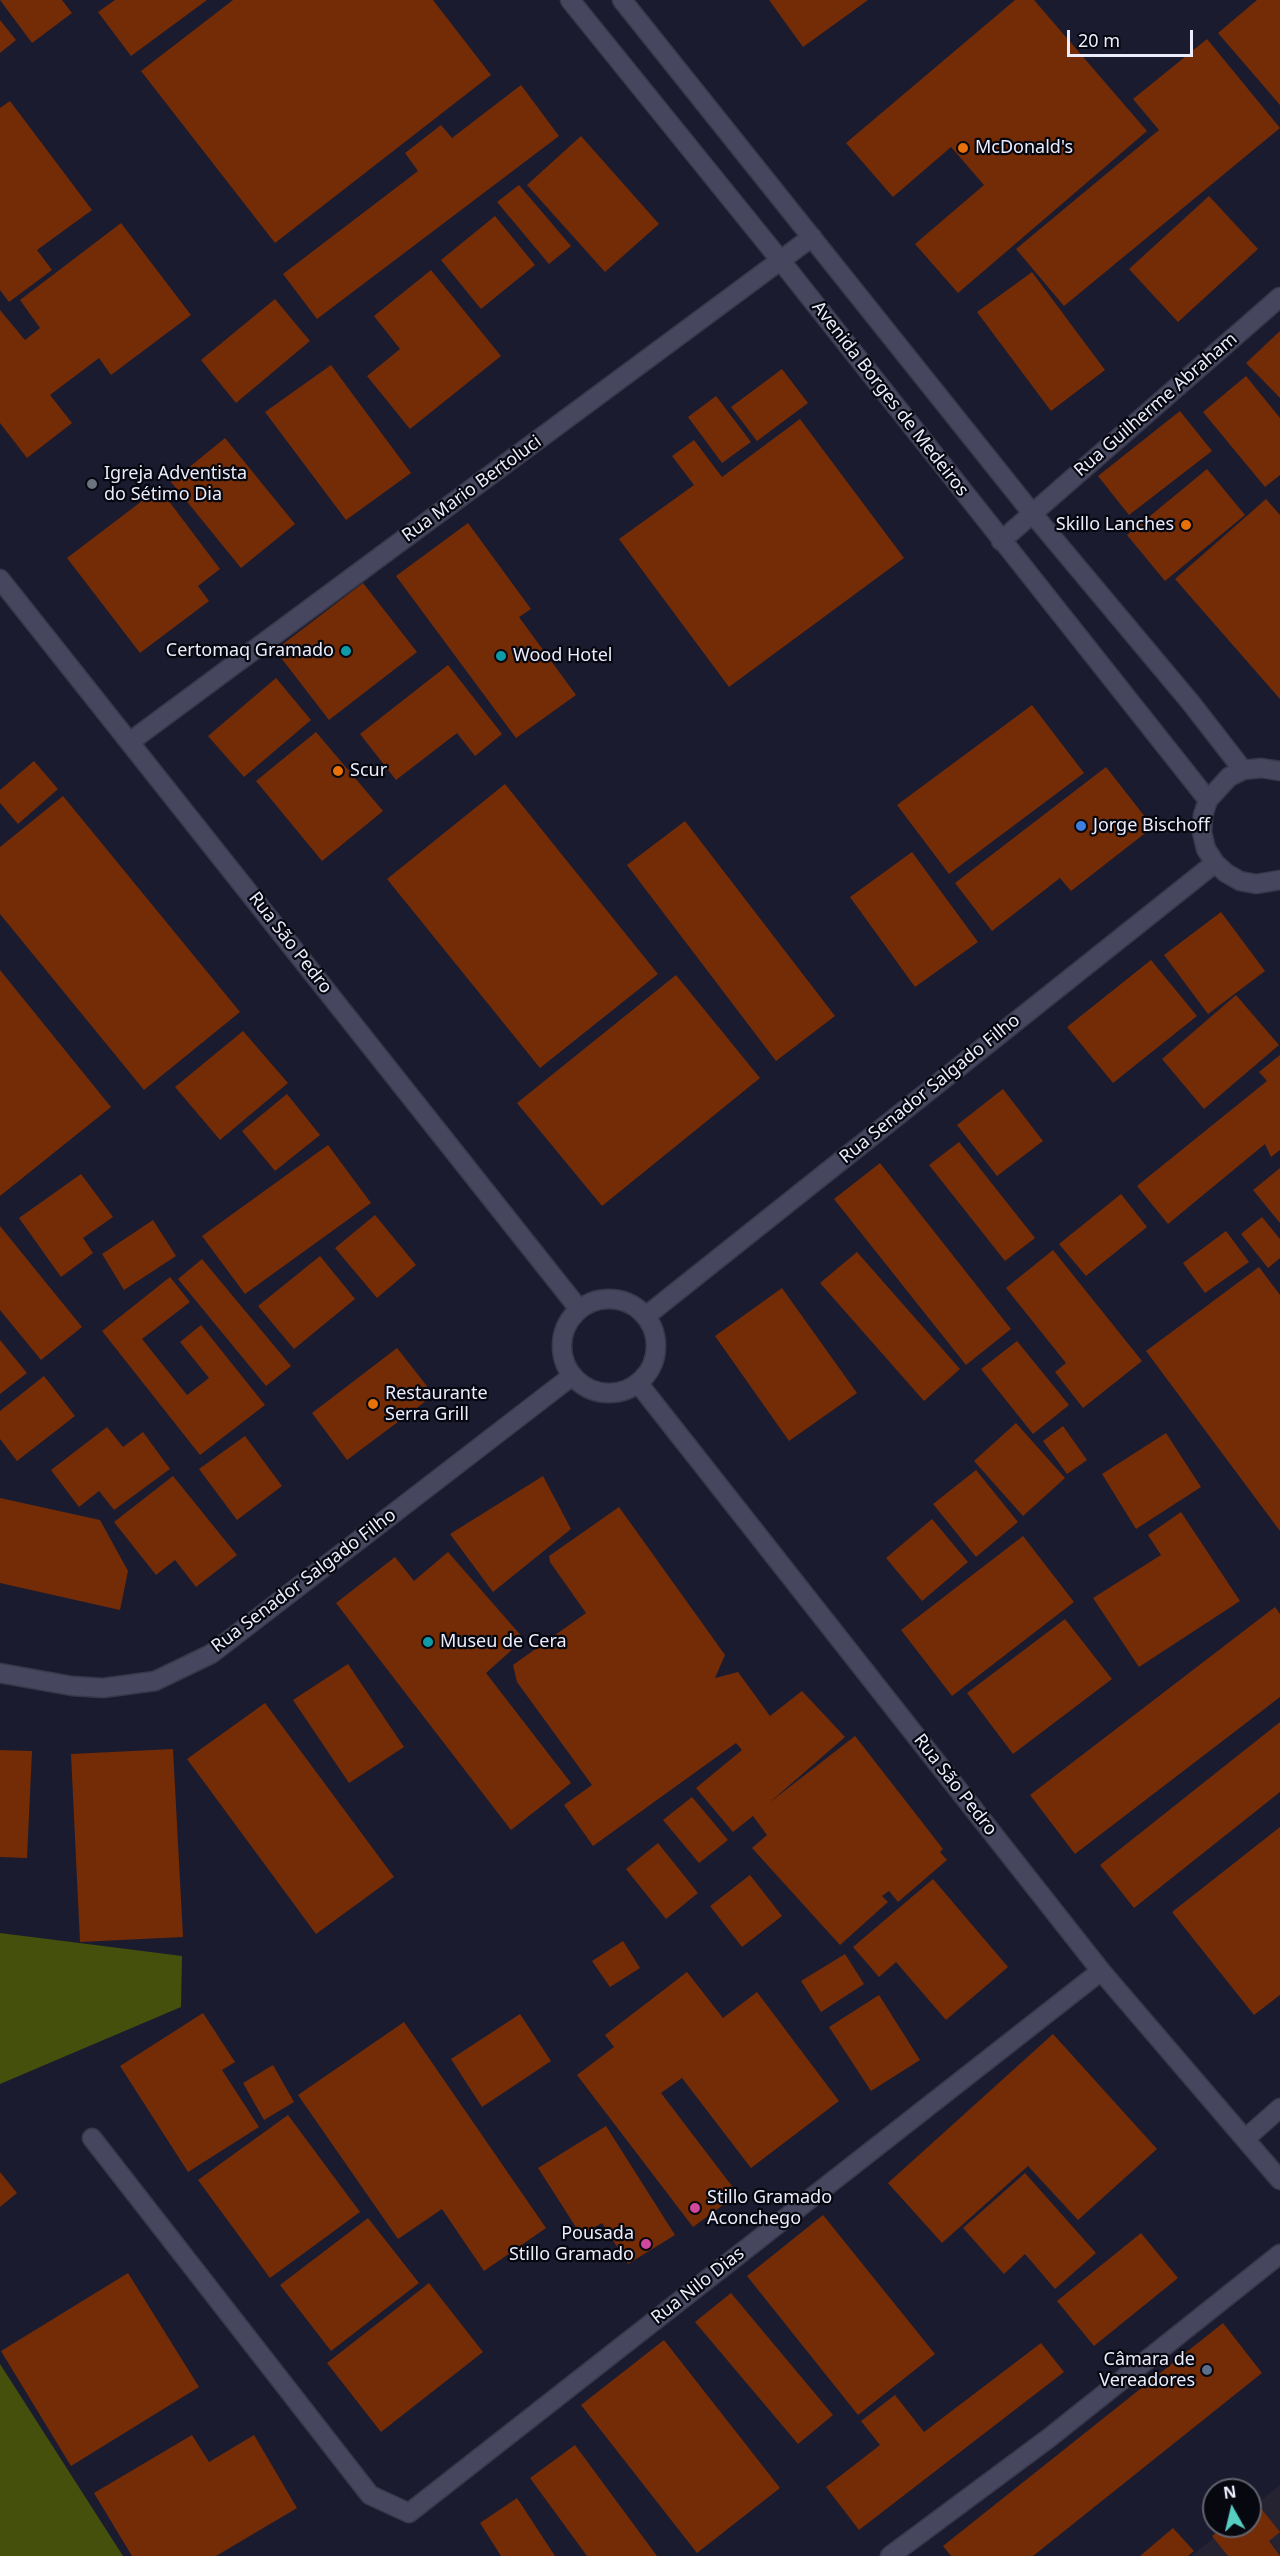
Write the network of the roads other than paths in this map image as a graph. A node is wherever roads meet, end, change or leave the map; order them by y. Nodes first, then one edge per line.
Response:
1 (570, 0) edge
2 (622, 0) edge
3 (812, 237) junction
4 (781, 261) junction
5 (1280, 297) edge
6 (1032, 513) junction
7 (1001, 540) junction
8 (0, 579) edge
9 (131, 741) junction
10 (1243, 770) junction
11 (1280, 771) edge
12 (1208, 800) junction
13 (1215, 863) junction
14 (1277, 885) edge
15 (579, 1309) junction
16 (646, 1316) junction
17 (572, 1376) junction
18 (638, 1383) junction
19 (0, 1673) edge
20 (1101, 1971) junction
21 (1280, 2108) edge
22 (92, 2138) dead end
23 (1245, 2139) junction
24 (1280, 2180) edge
25 (1280, 2254) edge
26 (890, 2556) edge

1 - 4 main road, Avenida Borges de Medeiros
2 - 3 main road
3 - 4 main road, Rua Mario Bertoluci
3 - 6 main road
4 - 7 main road, Avenida Borges de Medeiros
4 - 9 main road, Rua Mario Bertoluci
5 - 6 main road, Rua Guilherme Abraham
6 - 7 main road, Rua Guilherme Abraham
6 - 10 main road
7 - 12 main road, Avenida Borges de Medeiros
8 - 9 main road, Rua São Pedro
9 - 15 main road, Rua São Pedro
10 - 11 main road
10 - 12 main road
12 - 13 main road
13 - 14 main road
13 - 16 main road, Rua Senador Salgado Filho
15 - 16 main road
15 - 17 main road
16 - 18 main road
17 - 18 main road
17 - 19 main road, Rua Senador Salgado Filho
18 - 20 main road, Rua São Pedro
20 - 22 main road, Rua Nilo Dias
20 - 23 main road, Rua São Pedro
21 - 23 main road
23 - 24 main road, Rua São Pedro
25 - 26 main road

